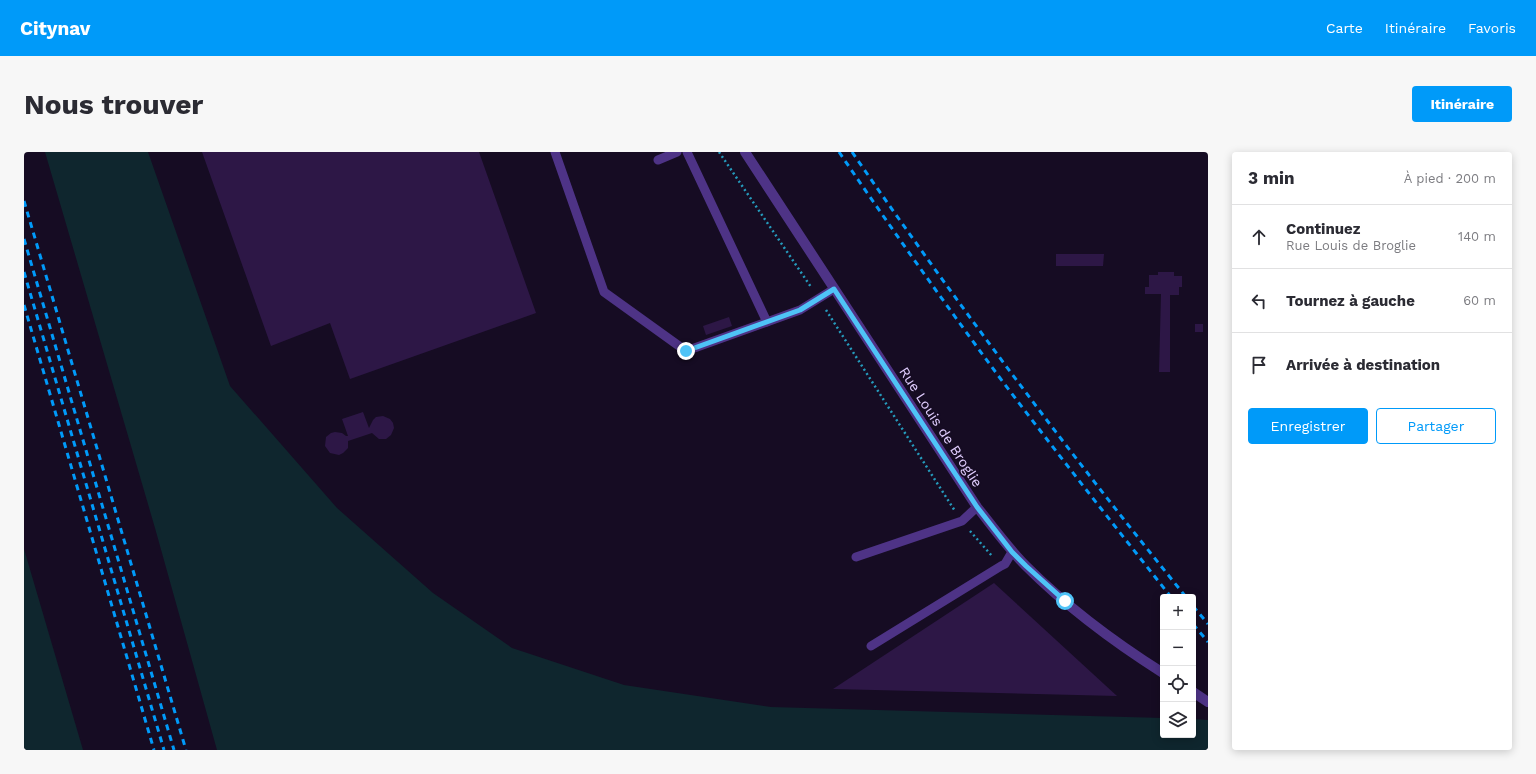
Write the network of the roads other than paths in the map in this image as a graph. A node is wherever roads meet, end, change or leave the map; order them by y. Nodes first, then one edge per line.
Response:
1 (555, 152) edge
2 (677, 152) edge
3 (687, 152) edge
4 (745, 152) edge
5 (658, 160) dead end
6 (834, 289) junction
7 (767, 322) junction
8 (977, 507) junction
9 (1012, 552) junction
10 (856, 557) dead end
11 (871, 646) dead end
12 (1160, 671) edge
13 (1196, 694) edge
14 (1208, 702) edge

1 - 7 lane
2 - 5 lane
3 - 7 lane
4 - 6 street, Rue Louis de Broglie
6 - 7 lane
6 - 8 street, Rue Louis de Broglie
8 - 9 street, Rue Louis de Broglie
8 - 10 lane
9 - 11 lane
9 - 12 street, Rue Louis de Broglie
13 - 14 street

